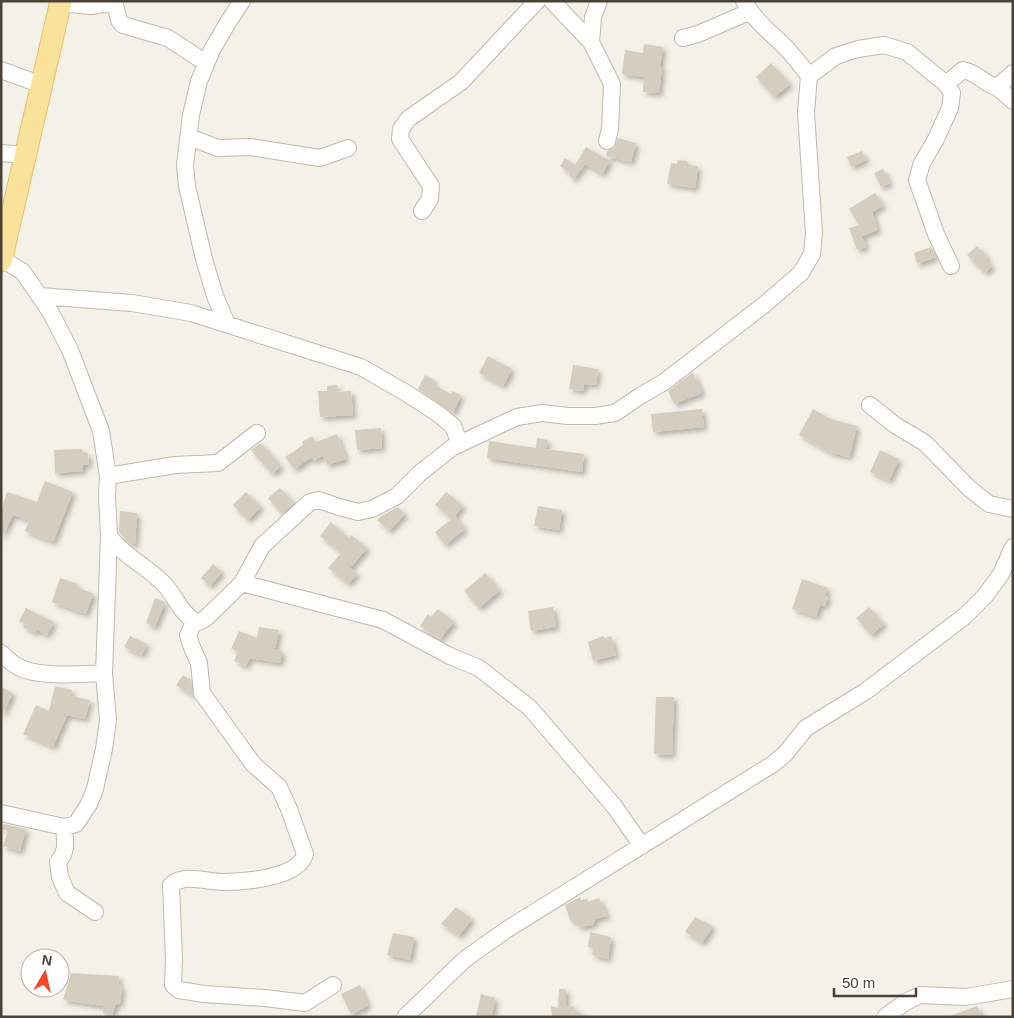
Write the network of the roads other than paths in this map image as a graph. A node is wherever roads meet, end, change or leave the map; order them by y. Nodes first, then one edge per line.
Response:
1 (242, 1) edge
2 (537, 1) edge
3 (552, 1) edge
4 (599, 1) edge
5 (61, 2) edge
6 (747, 6) edge
7 (683, 38) dead end
8 (591, 42) junction
9 (206, 63) junction
10 (1, 70) edge
11 (1013, 73) edge
12 (809, 76) junction
13 (946, 84) junction
14 (42, 85) junction
15 (997, 87) junction
16 (1013, 101) edge
17 (189, 137) junction
18 (607, 141) dead end
19 (348, 148) dead end
20 (1, 153) edge
21 (26, 155) junction
22 (422, 212) dead end
23 (1, 260) edge
24 (951, 266) dead end
25 (40, 296) junction
26 (227, 324) junction
27 (870, 405) dead end
28 (257, 433) dead end
29 (460, 444) junction
30 (108, 476) junction
31 (1013, 509) edge
32 (109, 536) junction
33 (1013, 547) edge
34 (242, 583) junction
35 (194, 622) junction
36 (1, 653) edge
37 (104, 673) junction
38 (1, 813) edge
39 (64, 827) junction
40 (642, 846) junction
41 (95, 912) dead end
42 (333, 985) dead end
43 (1013, 989) edge
44 (405, 1017) edge
45 (885, 1017) edge

1 - 9 street
2 - 22 street
3 - 8 street
4 - 8 street
5 - 9 street
5 - 14 main road
6 - 7 street
6 - 12 street
8 - 18 street
9 - 17 street
10 - 14 street
11 - 15 street
12 - 13 street
12 - 29 street
13 - 15 street
13 - 24 street
14 - 21 main road
15 - 16 street
17 - 19 street
17 - 26 street
20 - 21 street
21 - 23 main road
23 - 25 street
25 - 26 street
25 - 30 street
26 - 29 street
27 - 31 street
28 - 30 street
29 - 34 street
30 - 32 street
32 - 35 street
32 - 37 street
33 - 40 street
34 - 35 street
34 - 40 street
35 - 42 street
36 - 37 street
37 - 39 street
38 - 39 street
39 - 41 street
40 - 44 street
43 - 45 street

